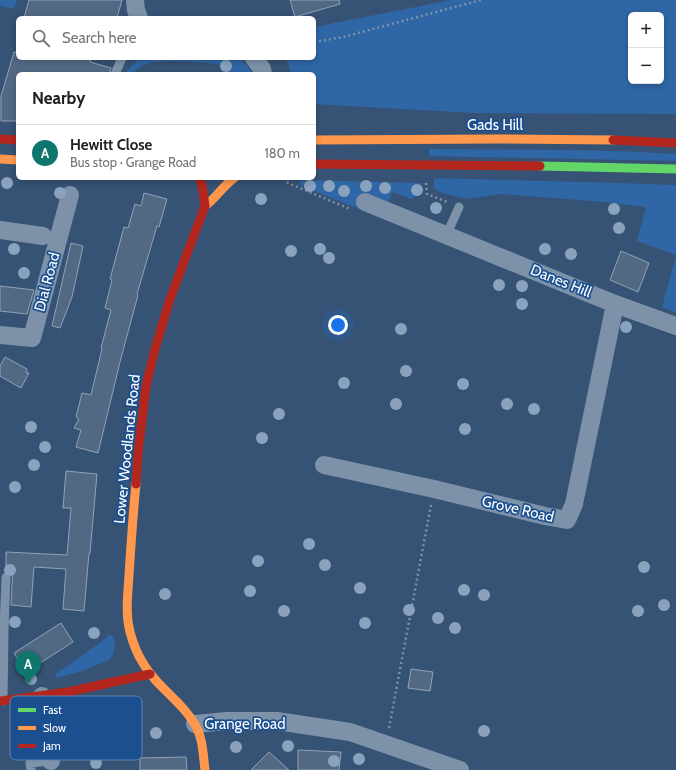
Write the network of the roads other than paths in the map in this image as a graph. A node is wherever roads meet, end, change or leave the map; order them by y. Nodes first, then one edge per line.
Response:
1 (135, 0) edge
2 (138, 16) edge
3 (121, 60) edge
4 (255, 60) edge
5 (116, 72) edge
6 (263, 72) edge
7 (0, 139) edge
8 (16, 140) edge
9 (316, 140) edge
10 (676, 143) edge
11 (0, 159) edge
12 (16, 160) edge
13 (316, 164) edge
14 (676, 169) edge
15 (200, 180) edge
16 (231, 180) edge
17 (70, 195) dead end
18 (205, 206) junction
19 (358, 206) road end
20 (459, 207) road end
21 (0, 230) edge
22 (446, 234) junction
23 (43, 236) dead end
24 (615, 304) junction
25 (676, 326) edge
26 (0, 335) edge
27 (324, 465) dead end
28 (6, 578) dead end
29 (150, 674) junction
30 (42, 696) edge
31 (2, 701) edge
32 (195, 724) junction
33 (51, 761) edge
34 (31, 770) edge
35 (205, 770) edge
36 (460, 770) edge

1 - 2 street
3 - 5 lane
4 - 6 street
7 - 8 street
9 - 10 street, Gads Hill
11 - 12 street
13 - 14 street
15 - 18 street, Lower Woodlands Road
16 - 18 street, Lower Woodlands Road
17 - 26 street, Dial Road
18 - 29 street, Lower Woodlands Road
19 - 22 street, Danes Hill
20 - 22 lane
21 - 23 street
22 - 24 street, Danes Hill
24 - 25 street, Danes Hill
24 - 27 street, Grove Road
28 - 31 lane
29 - 30 street
29 - 32 street, Grange Road
32 - 35 street
32 - 36 street, Grange Road
33 - 34 lane

